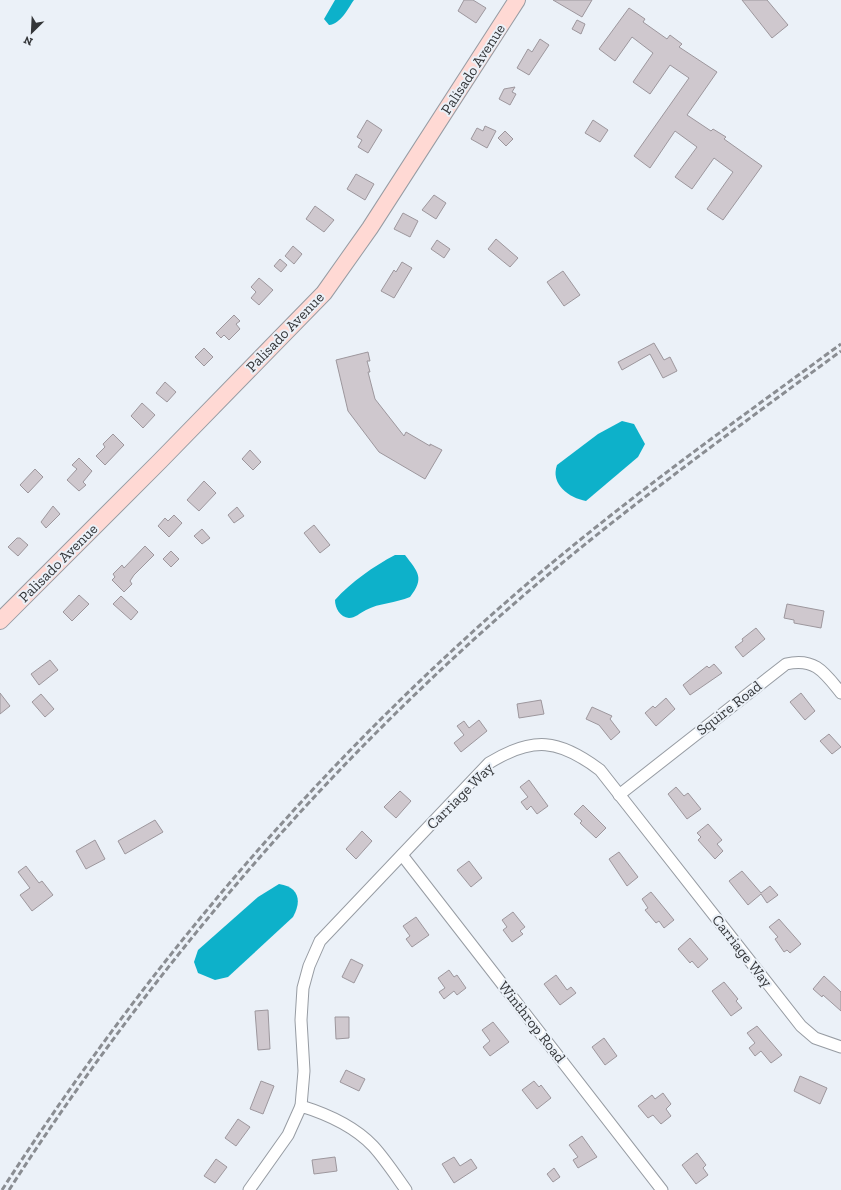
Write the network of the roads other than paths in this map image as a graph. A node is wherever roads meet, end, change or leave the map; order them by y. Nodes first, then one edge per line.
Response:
1 (517, 0) edge
2 (0, 621) edge
3 (841, 693) edge
4 (619, 795) junction
5 (402, 855) junction
6 (841, 1047) edge
7 (301, 1106) junction
8 (249, 1190) edge
9 (406, 1190) edge
10 (662, 1190) edge

1 - 2 main road, Palisado Avenue
3 - 4 street, Squire Road
4 - 5 street, Carriage Way
4 - 6 street, Carriage Way
5 - 7 street, Carriage Way
5 - 10 street, Winthrop Road
7 - 8 street, Carriage Way
7 - 9 street

